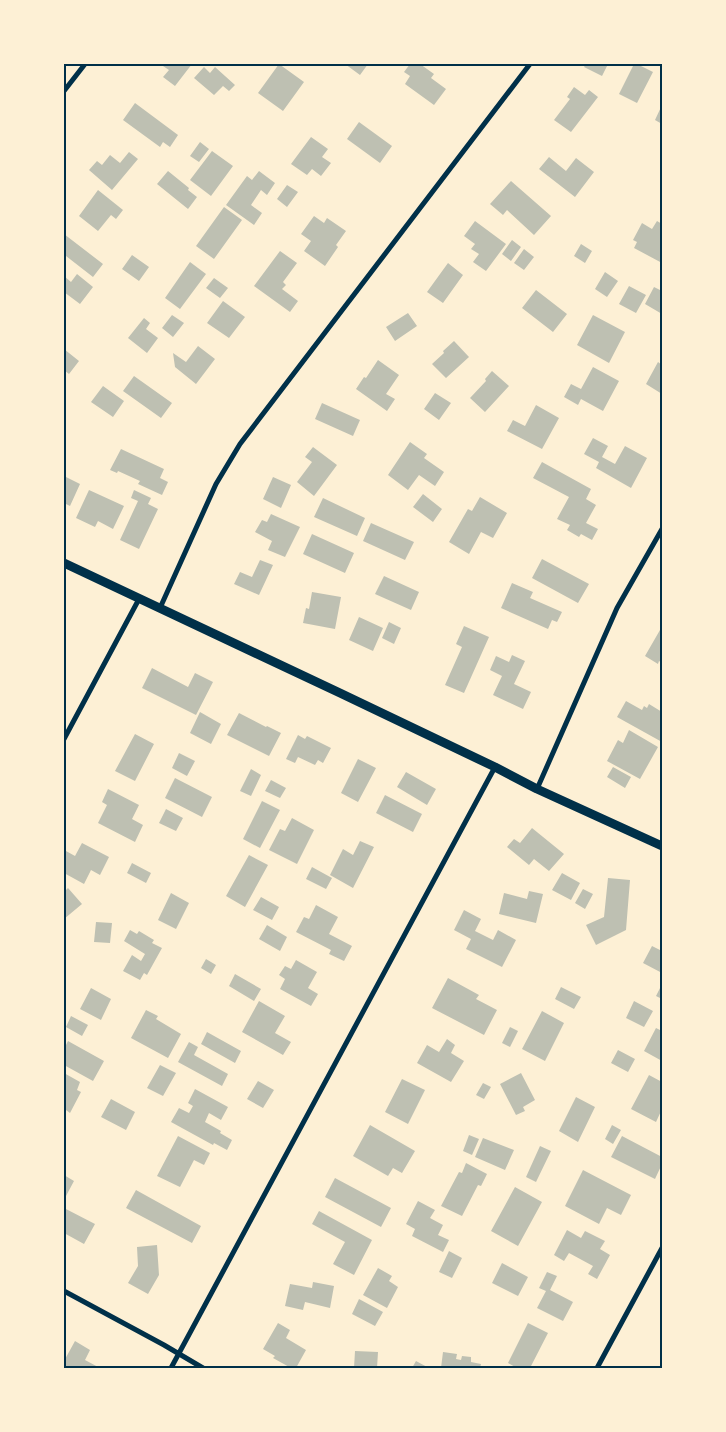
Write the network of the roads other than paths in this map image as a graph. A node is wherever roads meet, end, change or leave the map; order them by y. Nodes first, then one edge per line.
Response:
1 (85, 64) edge
2 (530, 64) edge
3 (64, 91) edge
4 (662, 529) edge
5 (64, 563) edge
6 (139, 599) junction
7 (160, 608) junction
8 (64, 739) edge
9 (495, 767) junction
10 (537, 789) junction
11 (662, 846) edge
12 (662, 1248) edge
13 (64, 1291) edge
14 (179, 1354) junction
15 (171, 1368) edge
16 (203, 1368) edge
17 (597, 1368) edge

1 - 3 street
2 - 7 street
4 - 10 street
5 - 6 street
6 - 7 street
6 - 8 street
7 - 9 street
9 - 10 street
9 - 14 street
10 - 11 street
12 - 17 street
13 - 14 street
14 - 15 street
14 - 16 street

